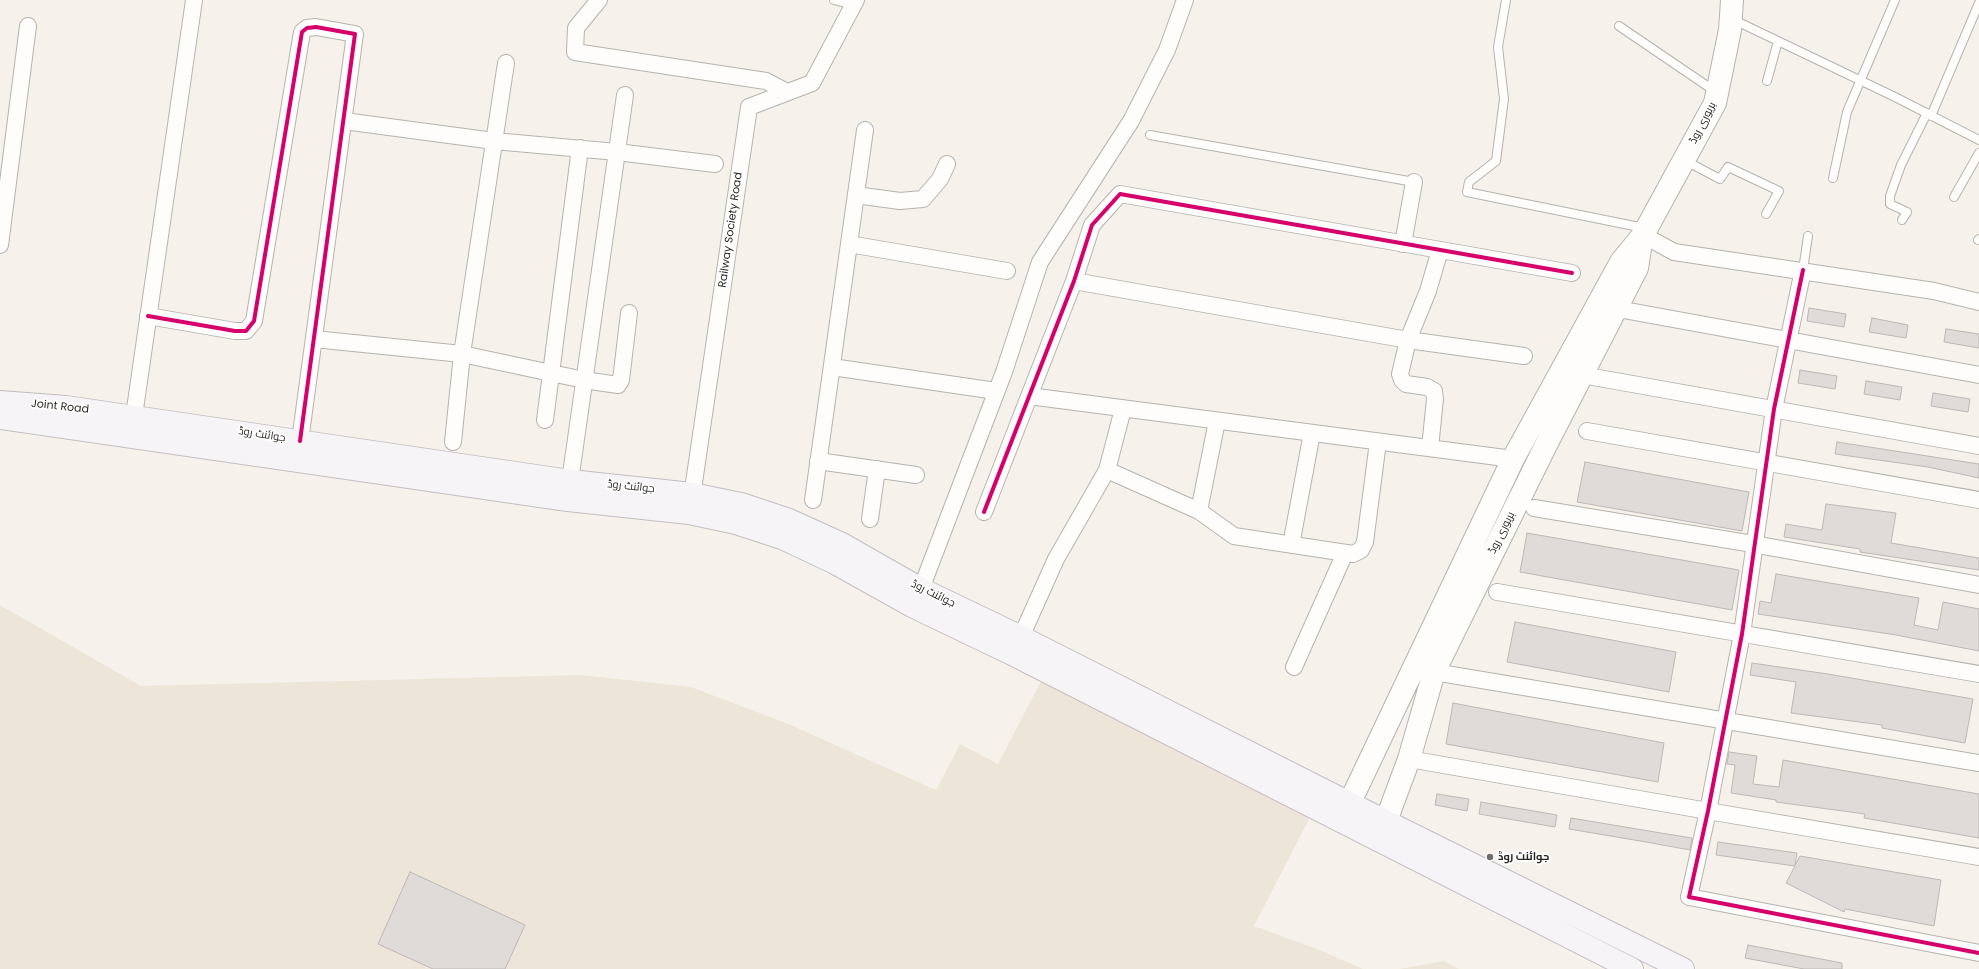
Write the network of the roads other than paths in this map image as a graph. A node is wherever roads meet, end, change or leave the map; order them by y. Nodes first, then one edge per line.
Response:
1 (194, 0) edge
2 (598, 0) edge
3 (834, 0) edge
4 (1185, 0) edge
5 (1506, 0) edge
6 (1895, 0) edge
7 (854, 2) edge
8 (1979, 3) edge
9 (1732, 9) edge
10 (28, 26) dead end
11 (1619, 26) dead end
12 (1778, 41) junction
13 (506, 63) dead end
14 (1767, 81) dead end
15 (1862, 81) junction
16 (787, 92) junction
17 (1717, 92) junction
18 (625, 95) dead end
19 (1929, 114) junction
20 (344, 121) junction
21 (865, 130) dead end
22 (1150, 135) dead end
23 (1979, 140) edge
24 (494, 141) junction
25 (580, 148) junction
26 (617, 152) junction
27 (1979, 153) edge
28 (1684, 160) junction
29 (715, 164) dead end
30 (947, 164) dead end
31 (1834, 178) dead end
32 (1414, 182) joint
33 (856, 195) junction
34 (1954, 197) dead end
35 (1766, 214) dead end
36 (1902, 220) dead end
37 (1644, 232) junction
38 (1808, 236) dead end
39 (849, 244) junction
40 (1403, 244) junction
41 (0, 245) edge
42 (1440, 250) junction
43 (1803, 270) junction
44 (1007, 271) dead end
45 (1572, 273) dead end
46 (1074, 281) junction
47 (1979, 302) edge
48 (1618, 309) junction
49 (629, 313) dead end
50 (148, 316) junction
51 (314, 338) junction
52 (1408, 340) junction
53 (1789, 340) junction
54 (462, 354) junction
55 (1524, 356) dead end
56 (832, 367) junction
57 (551, 373) junction
58 (1979, 375) edge
59 (1582, 376) junction
60 (584, 380) junction
61 (996, 391) junction
62 (1029, 396) junction
63 (0, 402) edge
64 (1123, 409) junction
65 (1774, 409) junction
66 (0, 418) edge
67 (544, 420) dead end
68 (1217, 421) junction
69 (124, 422) junction
70 (1587, 431) dead end
71 (1312, 433) junction
72 (300, 441) junction
73 (453, 442) dead end
74 (1378, 442) junction
75 (1979, 446) edge
76 (1430, 448) junction
77 (1513, 459) junction
78 (818, 461) junction
79 (1766, 462) junction
80 (877, 469) junction
81 (1107, 470) junction
82 (916, 475) dead end
83 (570, 481) junction
84 (813, 500) dead end
85 (1979, 500) edge
86 (691, 503) junction
87 (1534, 508) dead end
88 (1199, 510) junction
89 (984, 512) dead end
90 (870, 519) dead end
91 (1753, 544) junction
92 (1291, 545) junction
93 (1345, 553) junction
94 (1979, 585) edge
95 (921, 589) junction
96 (1497, 592) dead end
97 (1742, 634) junction
98 (1021, 637) junction
99 (1294, 667) dead end
100 (1434, 672) junction
101 (1979, 674) edge
102 (1724, 721) junction
103 (1409, 759) junction
104 (1979, 763) edge
105 (1345, 812) junction
106 (1708, 812) junction
107 (1382, 830) junction
108 (1979, 857) edge
109 (1979, 953) edge
110 (1632, 969) edge
111 (1683, 969) edge

1 - 50 street
2 - 16 street
3 - 7 lane
4 - 61 street
5 - 37 lane
6 - 15 lane
7 - 16 street, Railway Society Road
8 - 19 lane
9 - 12 lane
9 - 17 main road, بریوری روڈ
10 - 41 street
11 - 17 lane
12 - 14 lane
12 - 15 lane
13 - 24 street
15 - 19 lane
15 - 31 lane
16 - 86 street, Railway Society Road
17 - 28 main road, بریوری روڈ
18 - 26 street
19 - 23 lane
19 - 36 lane
20 - 24 street
20 - 50 street
20 - 51 street
21 - 33 street
22 - 32 lane
24 - 25 street
24 - 54 street
25 - 26 street
25 - 57 street
26 - 29 street
26 - 60 street
27 - 34 lane
28 - 35 lane
28 - 37 main road, بریوری روڈ
30 - 33 street
32 - 40 street
33 - 39 street
37 - 43 street
37 - 48 main road, بریوری روڈ
37 - 77 main road, بریوری روڈ
38 - 43 lane
39 - 44 street
39 - 56 street
40 - 42 street
40 - 46 street
42 - 45 street
42 - 52 street
43 - 47 street
43 - 53 street
46 - 52 street
46 - 62 street
48 - 53 street
48 - 59 main road, بریوری روڈ
49 - 60 street
50 - 69 street
51 - 54 street
51 - 72 street
52 - 55 street
52 - 76 street
53 - 58 street
53 - 65 street
54 - 57 street
54 - 73 street
56 - 61 street
56 - 78 street
57 - 60 street
57 - 67 street
59 - 65 street
59 - 100 main road, بریوری روڈ
60 - 83 street
61 - 95 street
62 - 64 street
62 - 89 street
63 - 69 main road, Joint Road
64 - 68 street
64 - 81 street
65 - 75 street
65 - 79 street
66 - 69 main road, Joint Road
68 - 71 street
68 - 88 street
69 - 72 main road, جوائنٹ روڈ
69 - 86 main road, جوائنٹ روڈ
70 - 79 street
71 - 74 street
71 - 92 street
72 - 83 main road, جوائنٹ روڈ
74 - 76 street
74 - 93 street
76 - 77 street
77 - 105 main road, بریوری روڈ
78 - 80 street
78 - 84 street
79 - 85 street
79 - 91 street
80 - 82 street
80 - 90 street
81 - 88 street
81 - 98 street
83 - 86 main road, جوائنٹ روڈ
86 - 95 main road, جوائنٹ روڈ
86 - 105 main road, جوائنٹ روڈ
87 - 91 street
88 - 92 street
91 - 94 street
91 - 97 street
92 - 93 street
93 - 99 street
95 - 98 main road, جوائنٹ روڈ
96 - 97 street
97 - 101 street
97 - 102 street
98 - 105 main road, جوائنٹ روڈ
100 - 102 street
100 - 103 main road, بریوری روڈ
102 - 104 street
102 - 106 street
103 - 106 street
103 - 107 main road, بریوری روڈ
105 - 107 main road, جوائنٹ روڈ
106 - 108 street
106 - 109 street
107 - 110 main road, جوائنٹ روڈ
107 - 111 main road, جوائنٹ روڈ

